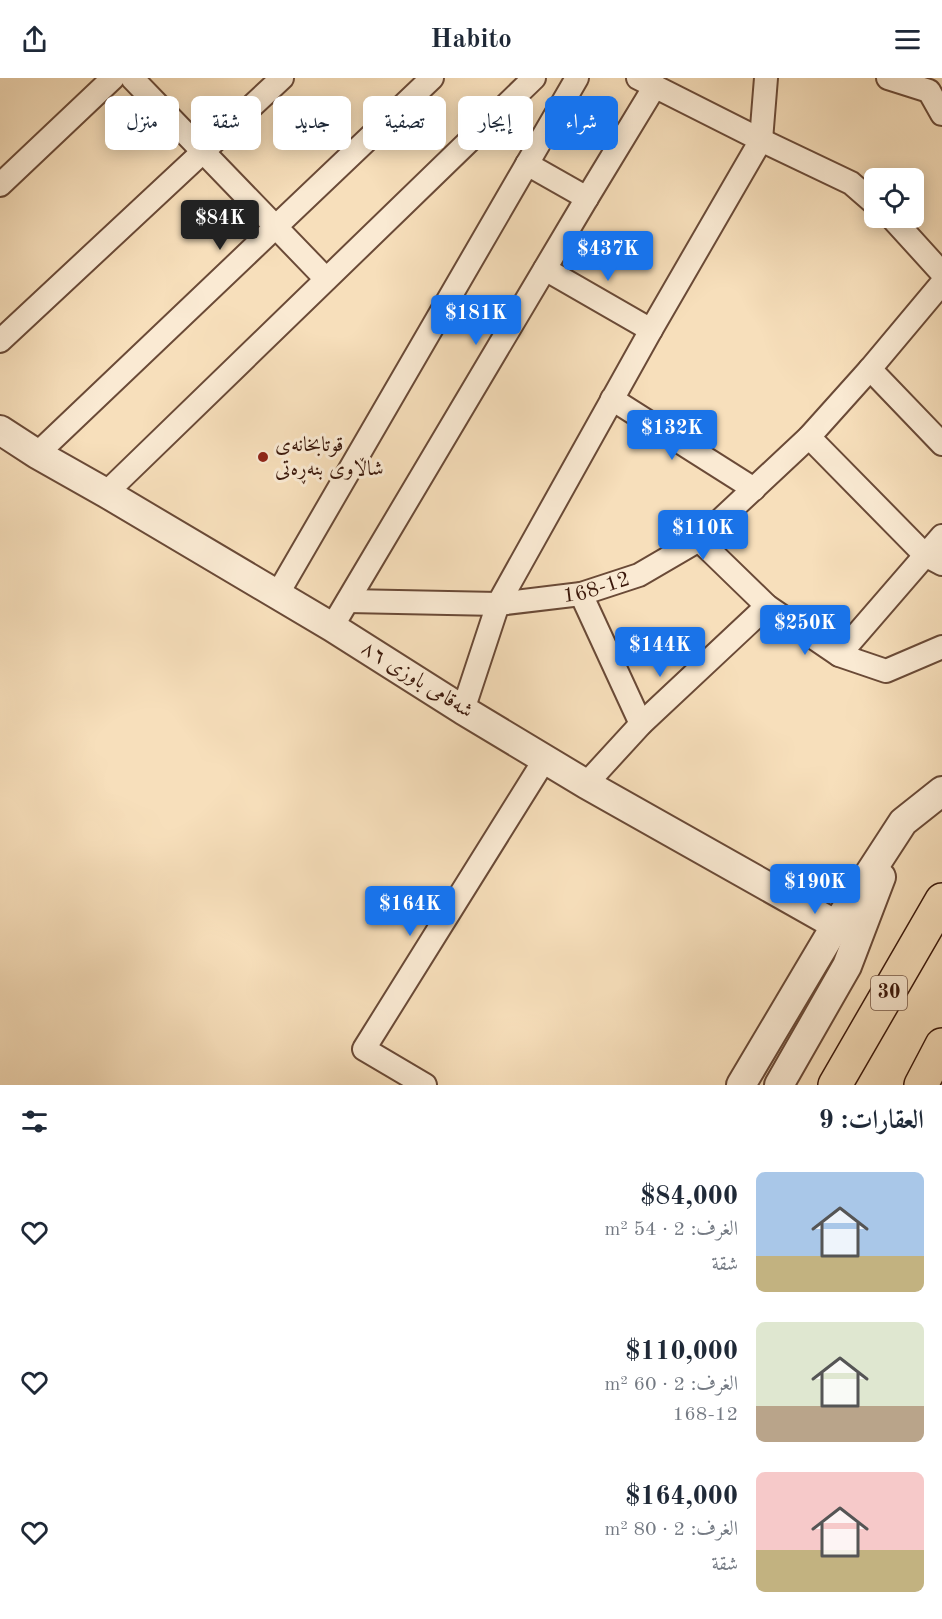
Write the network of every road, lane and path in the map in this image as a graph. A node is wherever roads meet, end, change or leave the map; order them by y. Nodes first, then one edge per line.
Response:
1 (113, 78) edge
2 (132, 78) edge
3 (282, 78) edge
4 (432, 78) edge
5 (534, 78) edge
6 (577, 78) edge
7 (766, 78) edge
8 (888, 78) edge
9 (646, 82) edge
10 (942, 114) edge
11 (761, 140) junction
12 (203, 151) junction
13 (527, 164) junction
14 (0, 185) edge
15 (864, 194) edge
16 (586, 198) junction
17 (276, 227) junction
18 (901, 228) edge
19 (545, 268) junction
20 (942, 273) edge
21 (327, 279) junction
22 (942, 283) edge
23 (651, 330) junction
24 (0, 341) edge
25 (870, 369) junction
26 (612, 399) junction
27 (0, 430) edge
28 (809, 437) junction
29 (942, 444) edge
30 (37, 454) junction
31 (754, 489) junction
32 (106, 493) junction
33 (942, 536) edge
34 (699, 540) junction
35 (934, 559) edge
36 (581, 594) junction
37 (278, 595) junction
38 (348, 601) junction
39 (498, 604) junction
40 (767, 606) junction
41 (332, 627) junction
42 (942, 648) edge
43 (839, 655) junction
44 (463, 710) junction
45 (641, 724) junction
46 (546, 759) junction
47 (586, 784) junction
48 (942, 791) edge
49 (903, 822) junction
50 (942, 900) edge
51 (836, 925) junction
52 (942, 1045) edge
53 (425, 1085) edge
54 (741, 1085) edge
55 (779, 1085) edge
56 (835, 1085) edge
57 (921, 1085) edge

1 - 14 street
2 - 12 street
3 - 12 street
4 - 17 street
5 - 21 street
6 - 13 street
7 - 11 street
8 - 10 street
9 - 11 street
9 - 16 street
11 - 15 street
11 - 23 street
12 - 17 street
12 - 24 street
13 - 16 street
13 - 37 street
16 - 19 street
17 - 21 street
17 - 30 street
18 - 20 street
19 - 23 street
19 - 38 street
21 - 32 street
22 - 25 street, 168-12
23 - 26 street
25 - 28 street, 168-12
25 - 29 street
26 - 31 street
26 - 39 street
27 - 30 street, شەقامی باوزی ٨٦
28 - 31 street, 168-12
28 - 35 street
30 - 32 street, شەقامی باوزی ٨٦
31 - 34 street, 168-12
32 - 37 street, شەقامی باوزی ٨٦
33 - 35 street
34 - 36 street, 168-12
34 - 40 street
35 - 43 street
36 - 39 street, 168-12
36 - 45 street
37 - 41 street, شەقامی باوزی ٨٦
38 - 39 street, 168-12
38 - 41 street
39 - 44 street
40 - 43 street
40 - 45 street
41 - 44 street, شەقامی باوزی ٨٦
42 - 43 street
44 - 46 street, شەقامی باوزی ٨٦
45 - 47 street
46 - 47 street, شەقامی باوزی ٨٦
46 - 53 street
47 - 51 street, شەقامی باوزی ٨٦
48 - 49 street
49 - 51 street
49 - 55 street
50 - 56 main road, 30
51 - 54 street
52 - 57 main road

